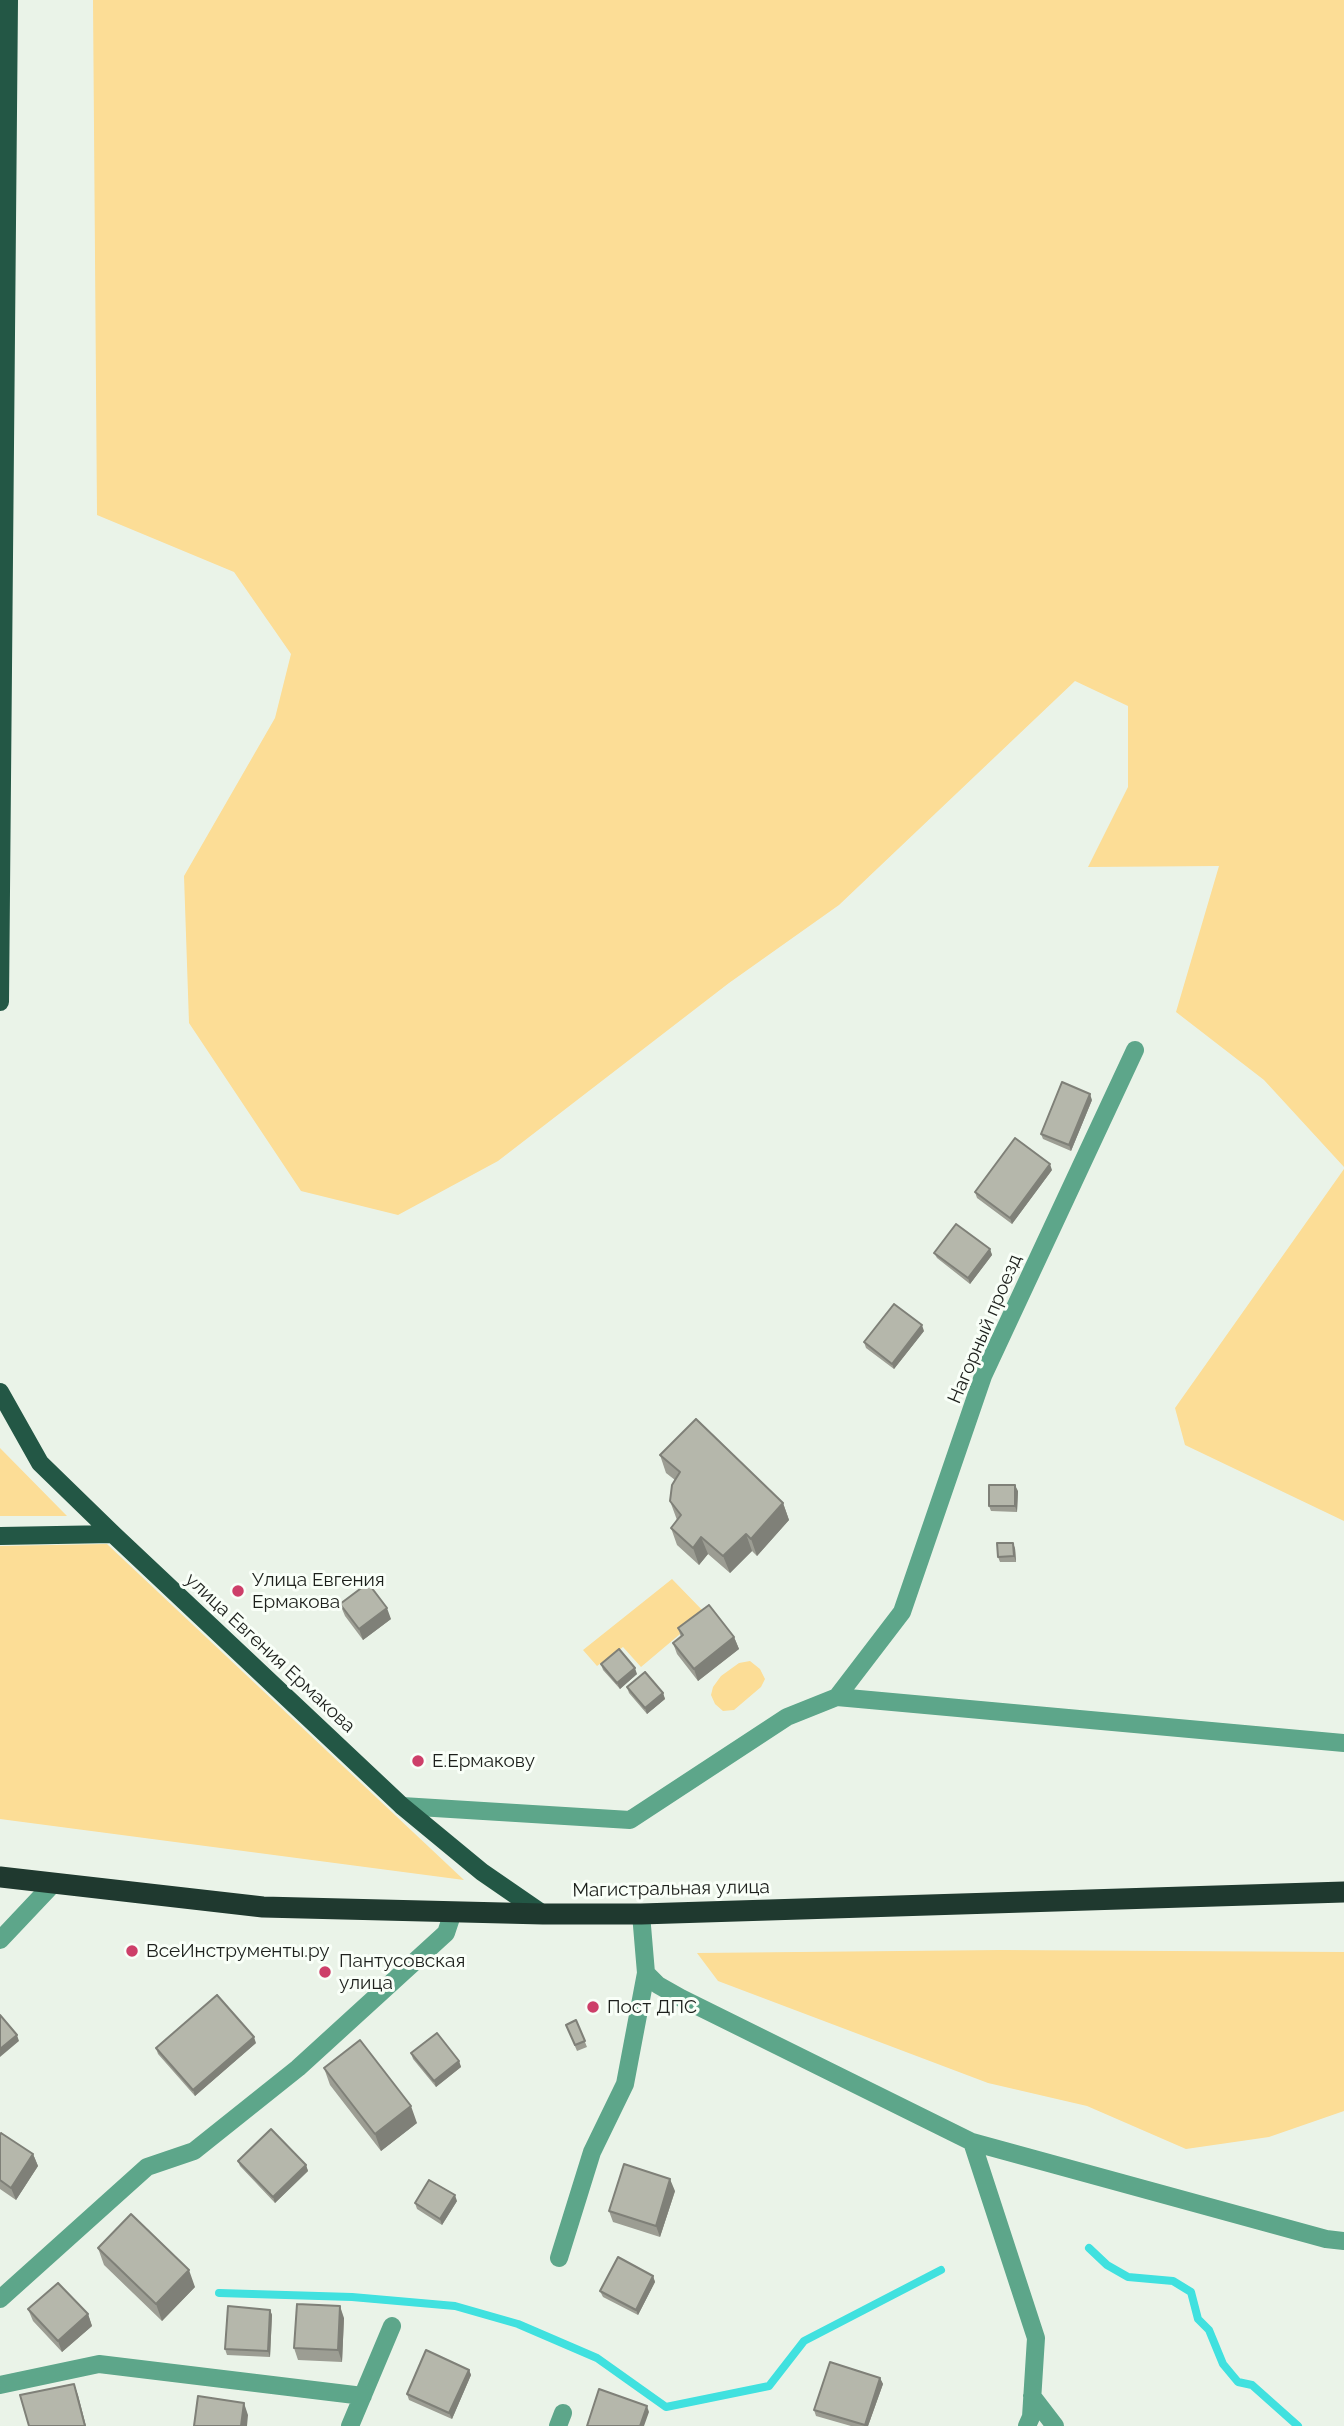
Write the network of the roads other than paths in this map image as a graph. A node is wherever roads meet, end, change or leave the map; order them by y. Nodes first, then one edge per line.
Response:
1 (9, 0) edge
2 (3, 521) edge
3 (2, 570) edge
4 (0, 1002) edge
5 (1135, 1050) dead end
6 (0, 1392) edge
7 (113, 1534) junction
8 (0, 1536) edge
9 (837, 1697) junction
10 (1344, 1742) edge
11 (402, 1806) junction
12 (0, 1877) edge
13 (52, 1885) junction
14 (1344, 1892) edge
15 (453, 1912) junction
16 (543, 1914) junction
17 (641, 1914) junction
18 (0, 1940) edge
19 (646, 1973) junction
20 (972, 2142) junction
21 (1344, 2241) edge
22 (559, 2258) dead end
23 (0, 2299) edge
24 (392, 2326) dead end
25 (0, 2385) edge
26 (363, 2396) junction
27 (1032, 2396) junction
28 (350, 2426) edge
29 (1027, 2426) edge
30 (1055, 2426) edge

1 - 2 main road
2 - 3 main road
3 - 4 main road
5 - 9 street, Нагорный проезд
6 - 7 main road, улица Евгения Ермакова
7 - 8 main road
7 - 11 main road, улица Евгения Ермакова
9 - 10 street
9 - 11 street
11 - 16 main road, улица Евгения Ермакова
12 - 13 highway, Магистральная улица
13 - 15 highway, Магистральная улица
13 - 18 street
14 - 17 highway, Магистральная улица
15 - 16 highway, Магистральная улица
15 - 23 street
16 - 17 highway, Магистральная улица
17 - 19 street
19 - 20 street
19 - 22 street
20 - 21 street
20 - 27 street
24 - 26 street
25 - 26 street
26 - 28 street
27 - 29 street
27 - 30 street

